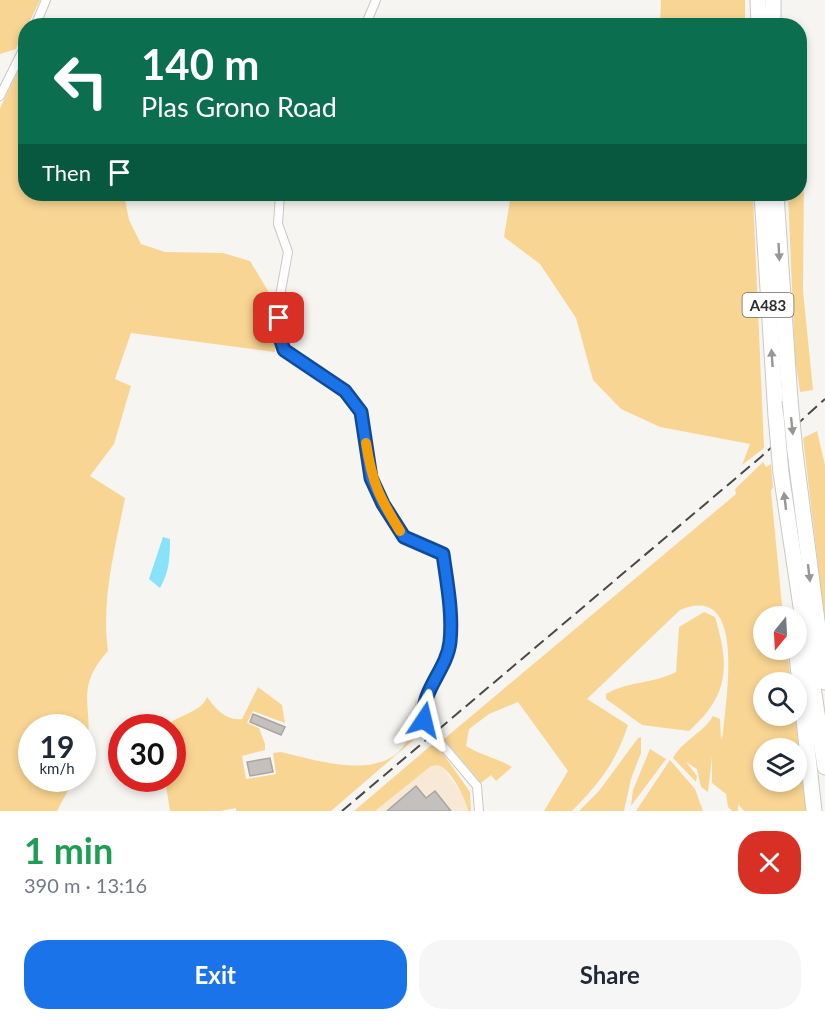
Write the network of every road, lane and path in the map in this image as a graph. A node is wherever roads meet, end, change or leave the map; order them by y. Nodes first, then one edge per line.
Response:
1 (46, 0) edge
2 (376, 0) edge
3 (758, 0) edge
4 (773, 0) edge
5 (38, 18) edge
6 (368, 18) edge
7 (759, 18) edge
8 (773, 18) edge
9 (18, 60) edge
10 (0, 96) edge
11 (280, 201) edge
12 (762, 201) edge
13 (776, 201) edge
14 (788, 530) junction
15 (792, 606) edge
16 (797, 660) edge
17 (823, 669) edge
18 (825, 682) edge
19 (825, 767) edge
20 (480, 811) edge
21 (814, 811) edge

1 - 5 street
2 - 6 street
3 - 7 highway
4 - 8 highway
9 - 10 street
11 - 20 street, bridge
14 -> 12 highway, A483, bridge
13 -> 17 highway, A483, bridge
14 - 15 highway
14 - 19 highway, A483
16 - 21 highway
17 - 18 highway, A483

